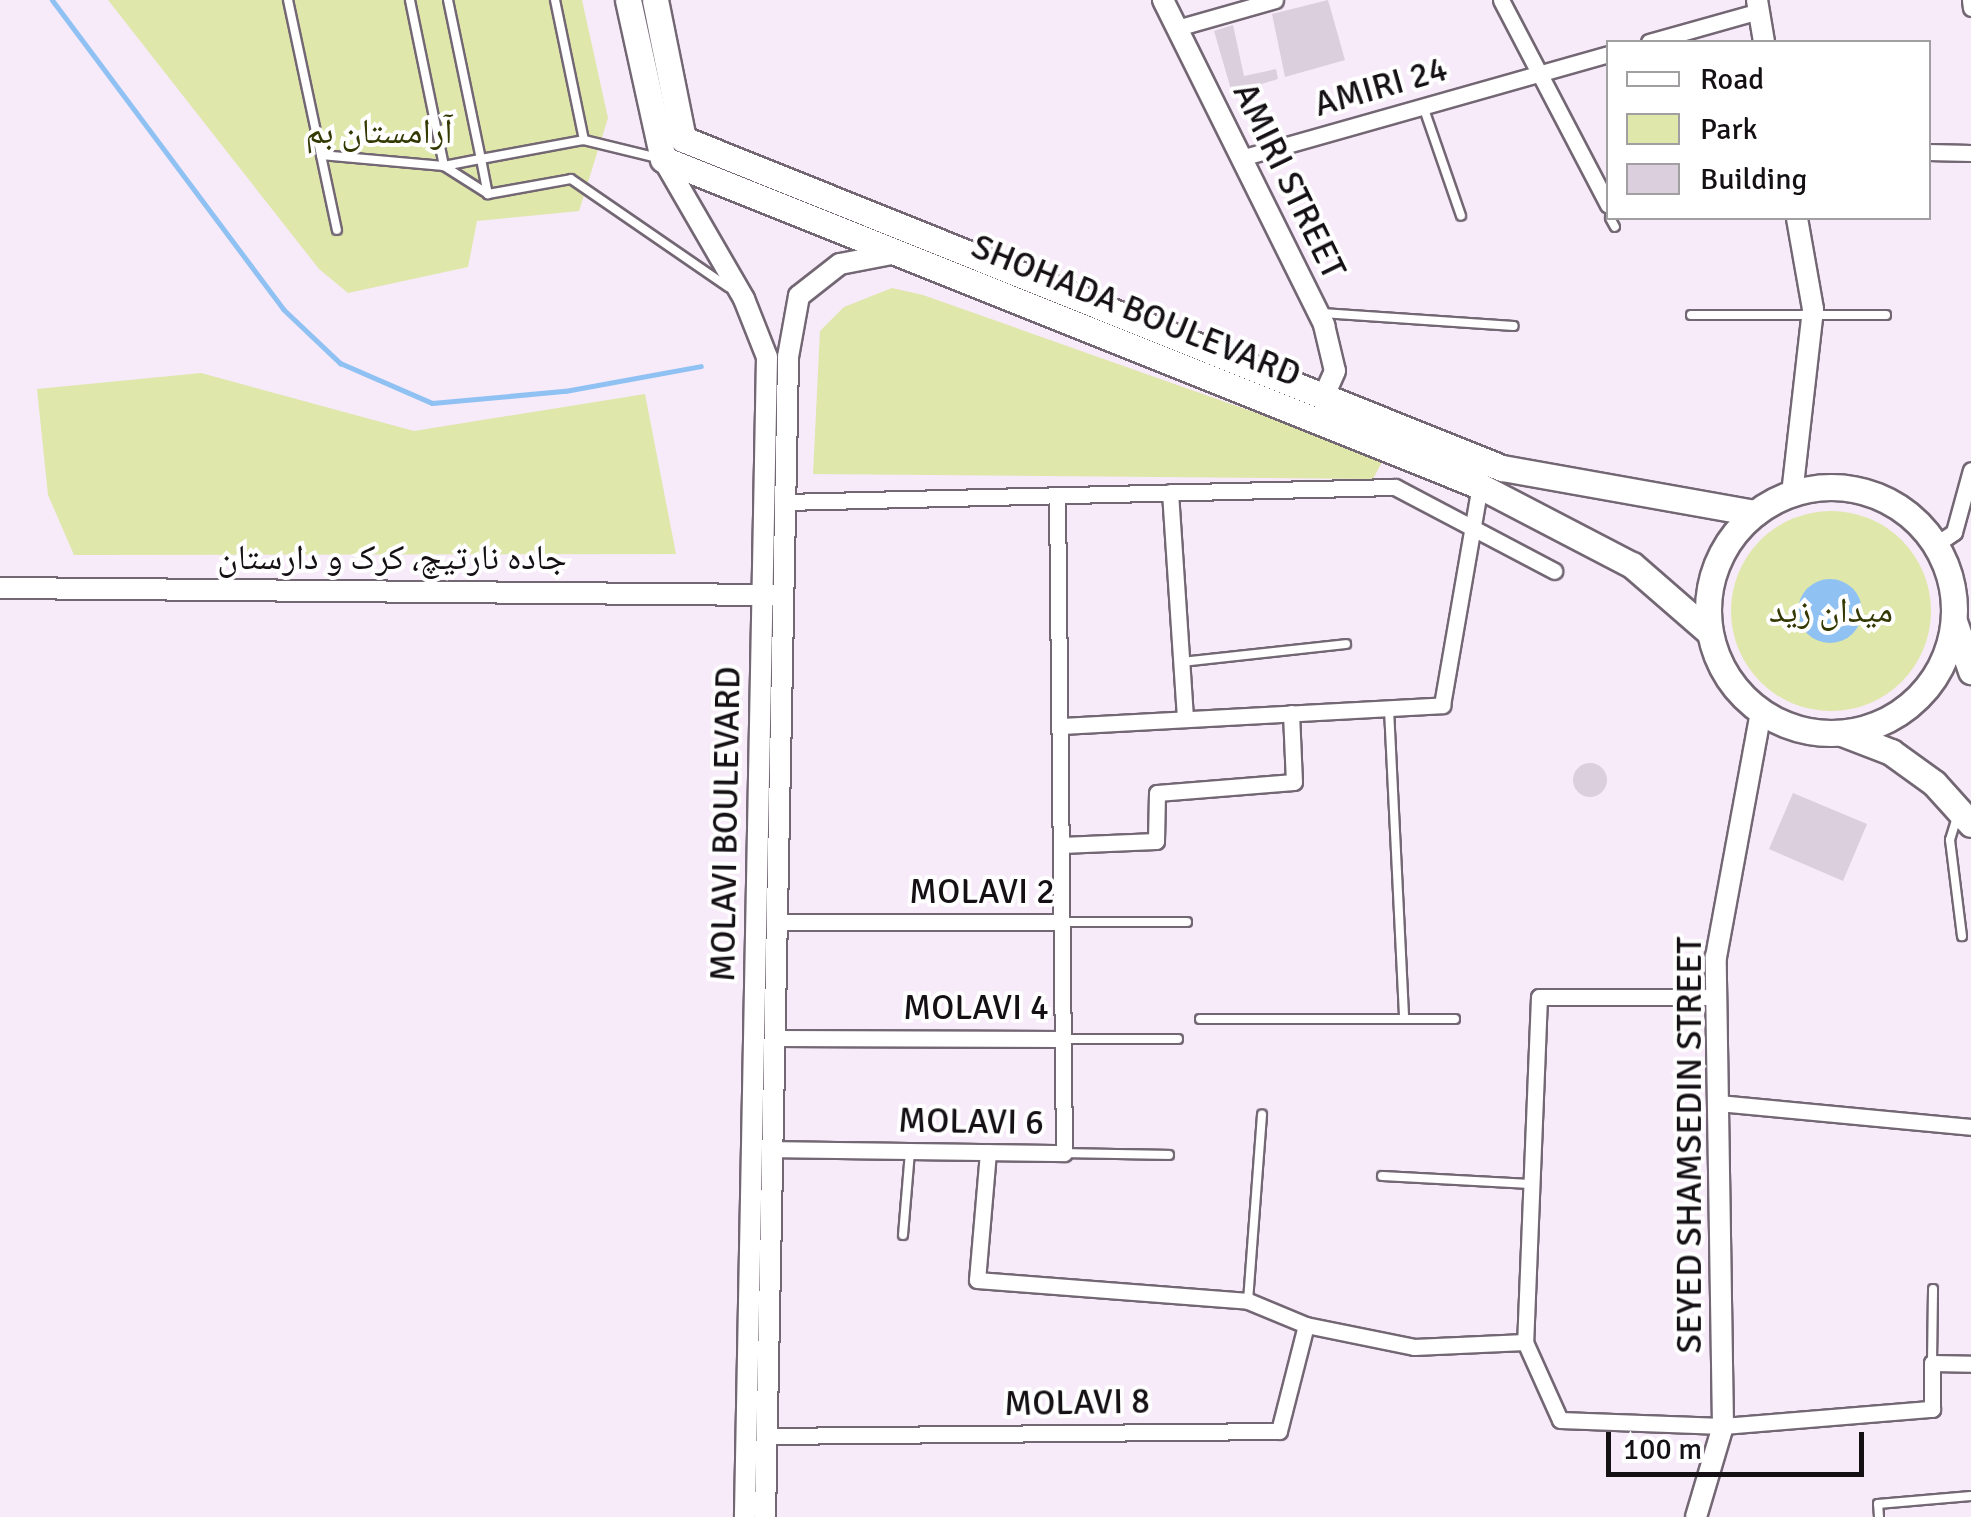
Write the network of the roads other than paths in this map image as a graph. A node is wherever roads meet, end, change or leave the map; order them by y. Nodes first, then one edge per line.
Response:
1 (288, 0) edge
2 (410, 0) edge
3 (448, 0) edge
4 (555, 0) edge
5 (628, 0) edge
6 (655, 0) edge
7 (1163, 0) edge
8 (1275, 0) edge
9 (1501, 0) edge
10 (1970, 0) edge
11 (1758, 6) edge
12 (1971, 8) edge
13 (1177, 28) junction
14 (1654, 40) edge
15 (1764, 40) edge
16 (1606, 55) edge
17 (1538, 74) junction
18 (1423, 106) junction
19 (584, 140) junction
20 (1931, 152) edge
21 (1971, 153) edge
22 (321, 155) junction
23 (1241, 158) junction
24 (481, 159) junction
25 (663, 159) junction
26 (444, 166) junction
27 (488, 194) junction
28 (1606, 208) edge
29 (1461, 216) dead end
30 (1796, 220) edge
31 (338, 230) dead end
32 (896, 253) junction
33 (744, 299) junction
34 (1318, 312) junction
35 (1886, 314) dead end
36 (1691, 315) dead end
37 (1813, 316) junction
38 (1103, 322) junction
39 (1514, 326) dead end
40 (778, 357) junction
41 (1324, 396) junction
42 (1401, 455) junction
43 (1971, 471) edge
44 (1395, 486) junction
45 (1480, 486) junction
46 (1170, 492) junction
47 (1792, 494) junction
48 (1057, 495) junction
49 (785, 502) junction
50 (1755, 513) junction
51 (1472, 528) junction
52 (1935, 545) junction
53 (1554, 571) dead end
54 (0, 588) edge
55 (773, 595) junction
56 (1962, 617) edge
57 (1709, 632) junction
58 (1346, 644) dead end
59 (1181, 662) junction
60 (1971, 671) edge
61 (1389, 708) junction
62 (1761, 712) junction
63 (1292, 713) junction
64 (1185, 719) junction
65 (1060, 726) junction
66 (1842, 733) junction
67 (1965, 817) edge
68 (1061, 845) junction
69 (777, 922) junction
70 (1062, 922) junction
71 (1187, 922) dead end
72 (1962, 936) dead end
73 (1717, 997) junction
74 (1200, 1019) dead end
75 (1404, 1019) junction
76 (1455, 1019) dead end
77 (774, 1038) junction
78 (1063, 1039) junction
79 (1178, 1039) dead end
80 (1718, 1102) junction
81 (1262, 1116) dead end
82 (1971, 1128) edge
83 (772, 1149) junction
84 (910, 1151) junction
85 (988, 1152) junction
86 (1064, 1153) junction
87 (1168, 1155) dead end
88 (1382, 1176) dead end
89 (1531, 1184) junction
90 (903, 1235) dead end
91 (1932, 1289) dead end
92 (759, 1292) junction
93 (1248, 1301) junction
94 (1306, 1325) junction
95 (1525, 1342) junction
96 (1932, 1364) junction
97 (1971, 1364) edge
98 (1723, 1426) junction
99 (767, 1436) junction
100 (1971, 1496) edge
101 (1701, 1512) edge
102 (744, 1517) edge
103 (765, 1517) edge
104 (1879, 1517) edge

1 - 22 lane
2 - 26 lane
3 - 24 lane
4 - 19 lane
5 - 25 main road
6 - 38 main road, SHOHADA BOULEVARD
7 - 13 street, AMIRI STREET
8 - 13 street
9 - 17 street
10 - 12 street
11 - 14 street
11 - 15 street
13 - 23 street, AMIRI STREET
16 - 17 street, AMIRI 24
17 - 18 street, AMIRI 24
17 - 28 street
18 - 23 street, AMIRI 24
18 - 29 lane
19 - 24 lane
19 - 25 lane
20 - 21 street
22 - 26 lane
22 - 31 lane
23 - 34 street, AMIRI STREET
24 - 26 lane
24 - 27 lane
25 - 32 main road, SHOHADA BOULEVARD
25 - 33 street, MOLAVI BOULEVARD
26 - 27 lane
27 - 33 lane
30 - 37 street
32 - 38 main road, SHOHADA BOULEVARD
32 - 40 street, MOLAVI BOULEVARD
33 - 40 street, MOLAVI BOULEVARD
34 - 39 lane
34 - 41 street, AMIRI STREET
35 - 37 lane
36 - 37 lane
37 - 47 street
38 - 41 main road, SHOHADA BOULEVARD
38 - 42 main road, SHOHADA BOULEVARD
40 - 49 street, MOLAVI BOULEVARD
40 - 55 street, MOLAVI BOULEVARD
41 - 50 main road, SHOHADA BOULEVARD
42 - 44 street
42 - 45 main road, SHOHADA BOULEVARD
43 - 52 street
44 - 46 street
44 - 51 street
45 - 51 street
45 - 57 main road, SHOHADA BOULEVARD
46 - 48 street
46 - 59 street
47 - 50 main road
47 - 52 main road
48 - 49 street
48 - 65 street
49 - 55 street, MOLAVI BOULEVARD
50 - 57 main road
51 - 53 street
51 - 61 street
52 - 56 main road
54 - 55 street, جاده نارتیچ، کرک و دارستان
55 - 69 street, MOLAVI BOULEVARD
55 - 92 street, MOLAVI BOULEVARD
56 - 60 main road
56 - 66 main road
57 - 62 main road
58 - 59 lane
59 - 64 street
61 - 63 street
61 - 75 lane
62 - 66 main road
62 - 73 street, SEYED SHAMSEDIN STREET
63 - 64 street
63 - 68 street
64 - 65 street
65 - 68 street
66 - 67 main road
67 - 72 lane
68 - 70 street
69 - 70 street, MOLAVI 2
69 - 77 street, MOLAVI BOULEVARD
70 - 71 lane, MOLAVI 2
70 - 78 street
73 - 80 street, SEYED SHAMSEDIN STREET
73 - 89 street
74 - 75 lane
75 - 76 lane
77 - 78 street, MOLAVI 4
77 - 83 street, MOLAVI BOULEVARD
78 - 79 lane, MOLAVI 4
78 - 86 street
80 - 82 street
80 - 98 street, SEYED SHAMSEDIN STREET
81 - 93 lane
83 - 84 street, MOLAVI 6
83 - 92 street, MOLAVI BOULEVARD
84 - 85 street, MOLAVI 6
84 - 90 lane
85 - 86 street, MOLAVI 6
85 - 93 street
86 - 87 lane, MOLAVI 6
88 - 89 lane
89 - 95 street
91 - 96 lane
92 - 99 street, MOLAVI BOULEVARD
92 - 102 street, MOLAVI BOULEVARD
93 - 94 street
94 - 95 street
94 - 99 street, MOLAVI 8
95 - 98 street
96 - 97 street
96 - 98 street
98 - 101 street, SEYED SHAMSEDIN STREET
99 - 103 street, MOLAVI BOULEVARD
100 - 104 lane

